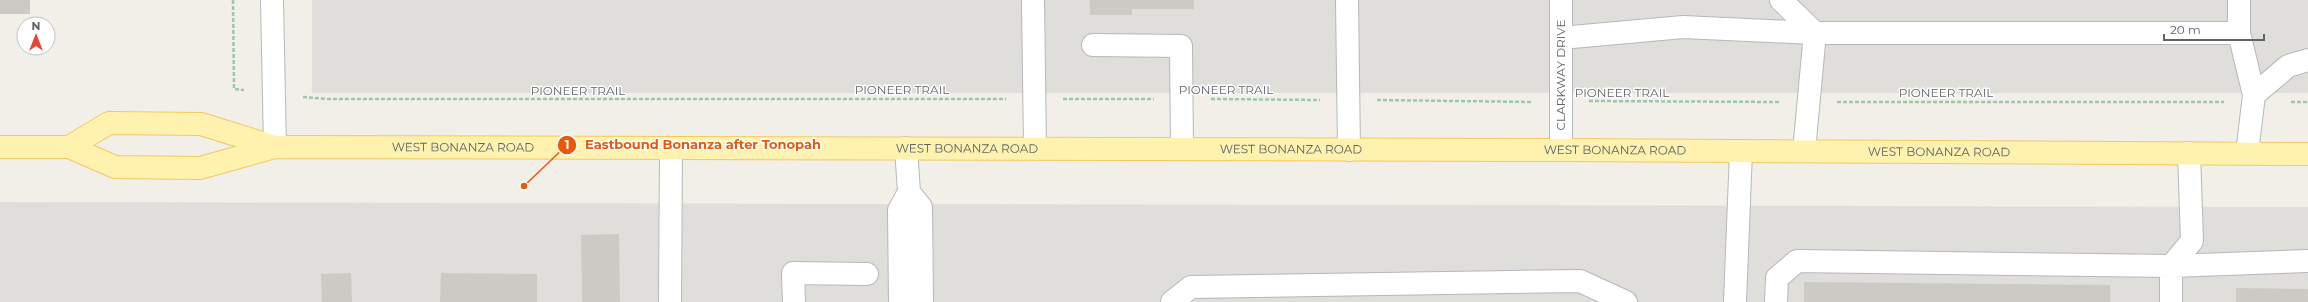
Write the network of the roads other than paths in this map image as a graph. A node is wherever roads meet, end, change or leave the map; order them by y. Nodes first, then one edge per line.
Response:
1 (272, 0) edge
2 (1033, 0) edge
3 (1347, 0) edge
4 (1561, 0) edge
5 (1781, 0) edge
6 (2239, 0) edge
7 (1815, 33) junction
8 (2239, 33) junction
9 (1561, 38) junction
10 (1092, 45) dead end
11 (2308, 60) edge
12 (2254, 99) junction
13 (0, 147) edge
14 (69, 147) junction
15 (275, 147) junction
16 (671, 148) junction
17 (906, 148) junction
18 (1035, 148) junction
19 (1182, 149) junction
20 (1350, 150) junction
21 (1561, 150) junction
22 (1741, 151) junction
23 (1804, 151) junction
24 (2189, 153) junction
25 (2247, 153) junction
26 (2308, 154) edge
27 (909, 192) junction
28 (2308, 261) edge
29 (2171, 266) junction
30 (867, 274) dead end
31 (670, 302) edge
32 (794, 302) edge
33 (900, 302) edge
34 (922, 302) edge
35 (1172, 302) edge
36 (1626, 302) edge
37 (1735, 302) edge
38 (1776, 302) edge
39 (2171, 302) edge

1 - 15 street
2 - 18 street
3 - 20 street
4 - 9 street, CLARKWAY DRIVE
5 - 7 street
6 - 8 street
7 - 8 street
7 - 9 street
7 - 23 street
8 - 12 street
9 - 21 street, CLARKWAY DRIVE
10 - 19 street
11 - 12 street
12 - 25 street
13 - 14 main road, WEST BONANZA ROAD
14 - 15 main road, WEST BONANZA ROAD
14 - 15 main road, WEST BONANZA ROAD
15 - 16 main road, WEST BONANZA ROAD
16 - 17 main road, WEST BONANZA ROAD
16 - 31 street
17 - 18 main road, WEST BONANZA ROAD
17 - 27 street
18 - 19 main road, WEST BONANZA ROAD
19 - 20 main road, WEST BONANZA ROAD
20 - 21 main road, WEST BONANZA ROAD
21 - 22 main road, WEST BONANZA ROAD
22 - 23 main road, WEST BONANZA ROAD
22 - 37 street
23 - 24 main road, WEST BONANZA ROAD
24 - 25 main road, WEST BONANZA ROAD
24 - 29 street
25 - 26 main road, WEST BONANZA ROAD
27 - 33 street
27 - 34 street
28 - 29 street
29 - 38 street
29 - 39 street
30 - 32 street
35 - 36 street

